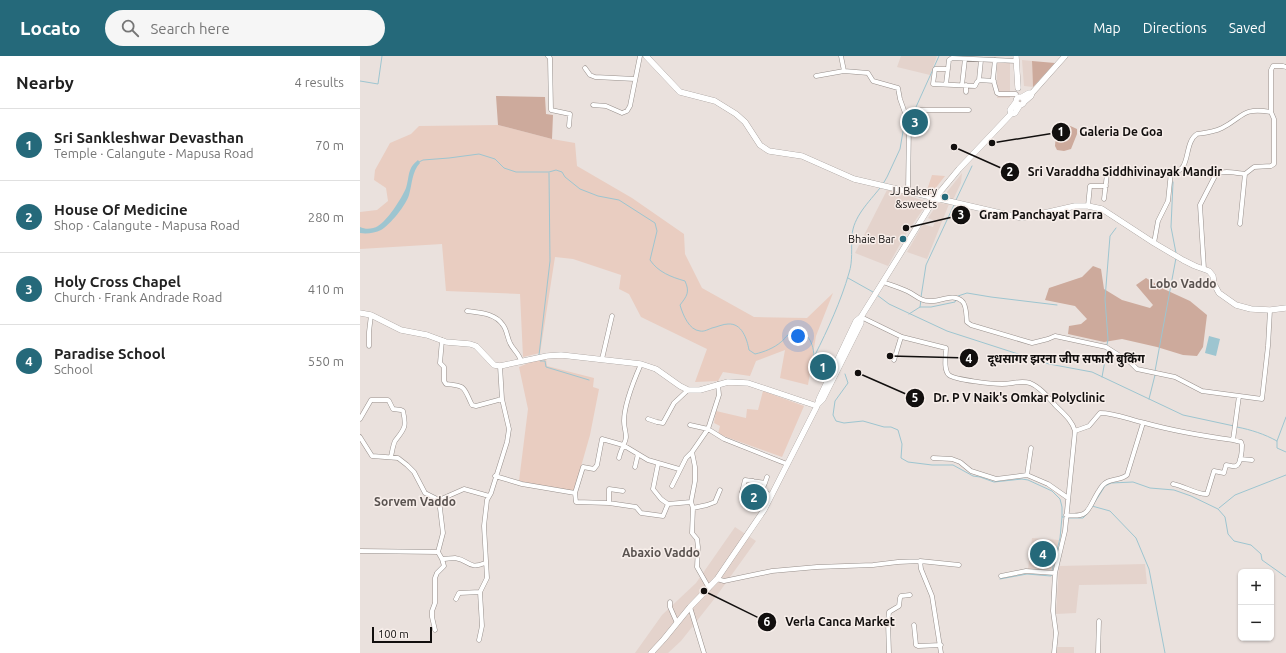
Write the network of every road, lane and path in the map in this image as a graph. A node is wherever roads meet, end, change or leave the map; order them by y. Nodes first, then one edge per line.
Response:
1 (548, 56) edge
2 (640, 56) edge
3 (646, 56) edge
4 (841, 56) edge
5 (971, 56) edge
6 (1065, 56) edge
7 (965, 59) junction
8 (1016, 59) edge
9 (981, 60) junction
10 (995, 60) junction
11 (1286, 67) edge
12 (585, 68) dead end
13 (948, 69) junction
14 (844, 72) junction
15 (816, 76) dead end
16 (635, 79) junction
17 (979, 80) junction
18 (994, 81) junction
19 (946, 84) junction
20 (964, 85) junction
21 (966, 92) dead end
22 (1019, 98) junction
23 (593, 105) dead end
24 (969, 110) dead end
25 (1270, 112) junction
26 (910, 124) junction
27 (569, 126) dead end
28 (1171, 172) junction
29 (1245, 174) junction
30 (1106, 186) junction
31 (908, 192) junction
32 (935, 198) junction
33 (1104, 199) dead end
34 (1088, 206) junction
35 (1240, 224) dead end
36 (1154, 243) junction
37 (1204, 269) junction
38 (883, 282) junction
39 (1285, 309) edge
40 (1270, 310) junction
41 (467, 311) dead end
42 (360, 313) edge
43 (371, 316) junction
44 (612, 316) dead end
45 (861, 317) junction
46 (901, 337) junction
47 (442, 340) junction
48 (369, 346) dead end
49 (602, 359) junction
50 (894, 360) dead end
51 (522, 361) junction
52 (641, 364) junction
53 (500, 366) junction
54 (718, 384) junction
55 (688, 390) junction
56 (1238, 396) junction
57 (502, 399) junction
58 (817, 406) junction
59 (360, 419) edge
60 (648, 419) dead end
61 (1143, 423) junction
62 (690, 426) dead end
63 (708, 428) junction
64 (1075, 431) junction
65 (360, 437) edge
66 (1233, 440) junction
67 (623, 444) junction
68 (1031, 448) dead end
69 (692, 452) junction
70 (638, 454) junction
71 (391, 456) junction
72 (619, 458) dead end
73 (933, 458) dead end
74 (1240, 459) junction
75 (1252, 460) dead end
76 (658, 464) junction
77 (787, 464) junction
78 (635, 467) dead end
79 (679, 469) junction
80 (495, 476) junction
81 (1027, 476) junction
82 (767, 477) dead end
83 (753, 481) dead end
84 (765, 483) junction
85 (1173, 484) dead end
86 (672, 486) dead end
87 (720, 490) dead end
88 (762, 490) junction
89 (623, 491) dead end
90 (575, 494) junction
91 (489, 496) junction
92 (771, 496) junction
93 (1068, 498) junction
94 (439, 500) junction
95 (691, 502) junction
96 (756, 502) dead end
97 (609, 503) junction
98 (668, 504) junction
99 (693, 508) junction
100 (1066, 517) junction
101 (360, 551) edge
102 (438, 552) junction
103 (442, 559) junction
104 (920, 562) junction
105 (485, 563) junction
106 (959, 565) dead end
107 (1055, 573) junction
108 (1001, 576) dead end
109 (717, 580) junction
110 (709, 588) junction
111 (480, 592) junction
112 (910, 595) dead end
113 (456, 599) dead end
114 (670, 602) dead end
115 (691, 609) junction
116 (1099, 621) dead end
117 (677, 623) junction
118 (914, 625) dead end
119 (435, 630) dead end
120 (480, 640) dead end
121 (941, 645) junction
122 (650, 653) edge
123 (655, 653) edge
124 (704, 653) edge
125 (889, 653) edge
126 (941, 653) edge
127 (1054, 653) edge
128 (1098, 653) edge

1 - 27 street
2 - 16 street
3 - 31 street
4 - 14 street
5 - 8 street
6 - 22 street
7 - 9 street
7 - 13 street
7 - 20 street
8 - 10 street
8 - 22 street
9 - 10 street
9 - 17 street
10 - 18 street
11 - 25 street
12 - 16 street
13 - 19 street
13 - 19 street
14 - 15 street
14 - 26 street
16 - 23 street
17 - 18 street
17 - 20 street
18 - 22 street
19 - 20 street
20 - 21 street
22 - 32 street
24 - 26 street
25 - 28 street
25 - 29 street
26 - 31 street
28 - 30 street
28 - 36 street
29 - 35 street
29 - 37 street
30 - 33 street
30 - 34 street
31 - 32 street
32 - 34 street
32 - 38 street
34 - 36 street
36 - 37 street
37 - 40 street
38 - 45 street
38 - 56 street
39 - 40 street
40 - 56 street
41 - 51 street
42 - 43 street
43 - 47 street
43 - 48 street
44 - 49 street
45 - 46 street
45 - 58 street
46 - 50 street
46 - 64 street
47 - 53 street
47 - 57 street
49 - 51 street
49 - 52 street
51 - 53 street
52 - 55 street
52 - 67 street
53 - 57 street
54 - 55 street
54 - 58 street
54 - 63 street
55 - 60 street
56 - 66 street
57 - 80 street
58 - 77 street
59 - 71 street
61 - 64 street
61 - 66 street
61 - 100 street
62 - 63 street
63 - 69 street
63 - 77 street
64 - 93 street
65 - 71 street
66 - 74 street
67 - 70 street
67 - 72 street
67 - 90 street
68 - 81 street
69 - 79 street
69 - 95 street
70 - 76 street
70 - 78 street
71 - 94 street
73 - 81 street
74 - 75 street
74 - 85 street
76 - 79 street
76 - 98 street
77 - 92 street
79 - 86 street
80 - 90 street
80 - 91 street
81 - 93 street
82 - 84 street
83 - 84 street
84 - 88 street
87 - 99 street
88 - 92 street
88 - 96 street
89 - 97 street
90 - 97 street
91 - 94 street
91 - 105 street
92 - 109 street
93 - 100 street
94 - 102 street
95 - 98 street
95 - 99 street
97 - 98 street
99 - 110 street
100 - 107 street
101 - 102 street
102 - 103 street
103 - 105 street
103 - 119 street
104 - 106 street
104 - 109 street
104 - 121 street
105 - 111 street
107 - 108 street
107 - 127 street
109 - 110 street
110 - 115 street
111 - 113 street
111 - 120 street
112 - 125 street
114 - 117 street
115 - 117 street
115 - 123 street
115 - 124 street
116 - 128 street
117 - 122 street
118 - 121 street
121 - 126 street

